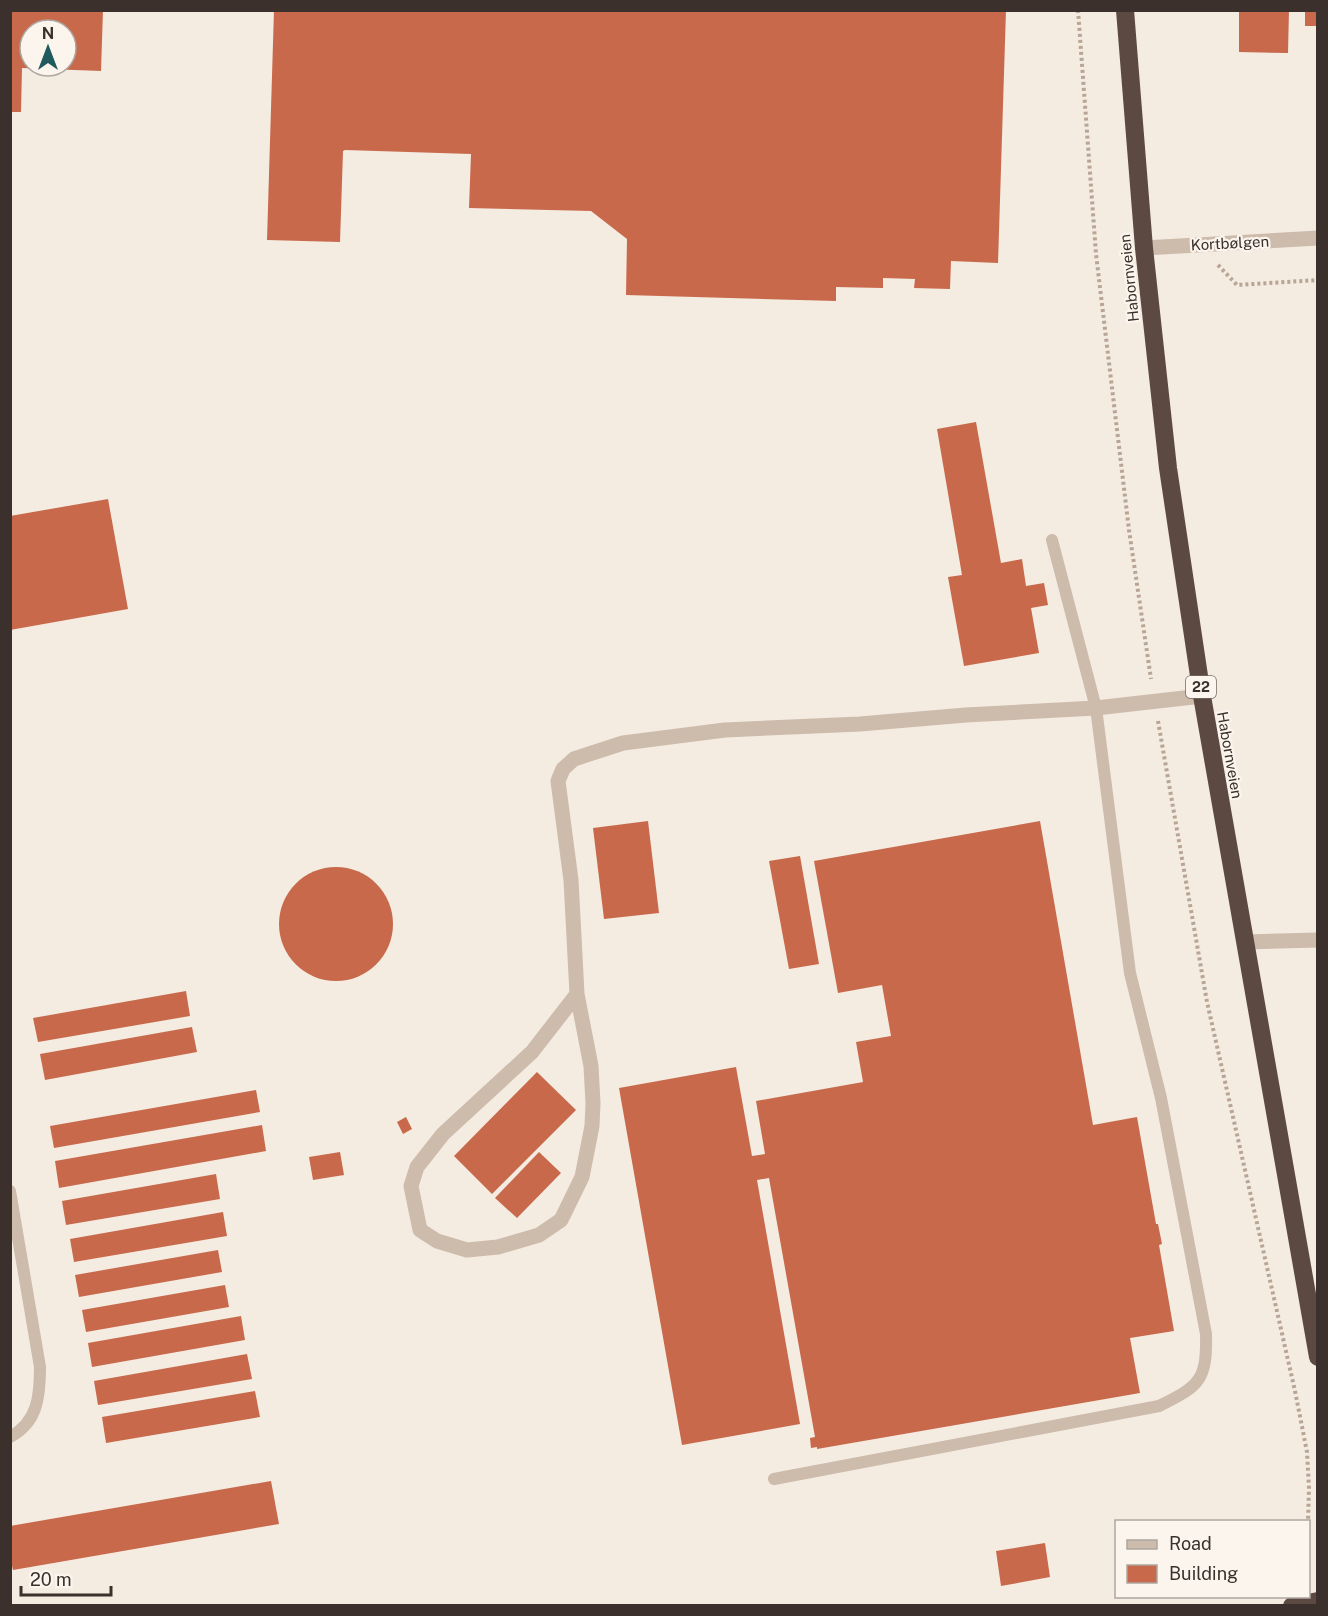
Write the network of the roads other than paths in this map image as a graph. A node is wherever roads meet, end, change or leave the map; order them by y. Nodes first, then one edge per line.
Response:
1 (1125, 10) edge
2 (1317, 238) edge
3 (1143, 248) junction
4 (1052, 540) dead end
5 (1202, 696) junction
6 (1096, 708) junction
7 (1317, 940) edge
8 (1244, 942) junction
9 (577, 994) junction
10 (10, 1191) edge
11 (1317, 1358) edge
12 (10, 1437) edge
13 (774, 1479) dead end
14 (1317, 1601) edge
15 (1292, 1605) edge

1 - 3 highway, Habornveien / 22
2 - 3 street, Kortbølgen
3 - 5 highway, Habornveien / 22
4 - 6 lane
5 - 6 street
5 - 8 highway, Habornveien / 22
6 - 9 street
6 - 13 lane
7 - 8 street
8 - 11 highway, Habornveien / 22
9 - 9 street
10 - 12 lane
14 - 15 highway

